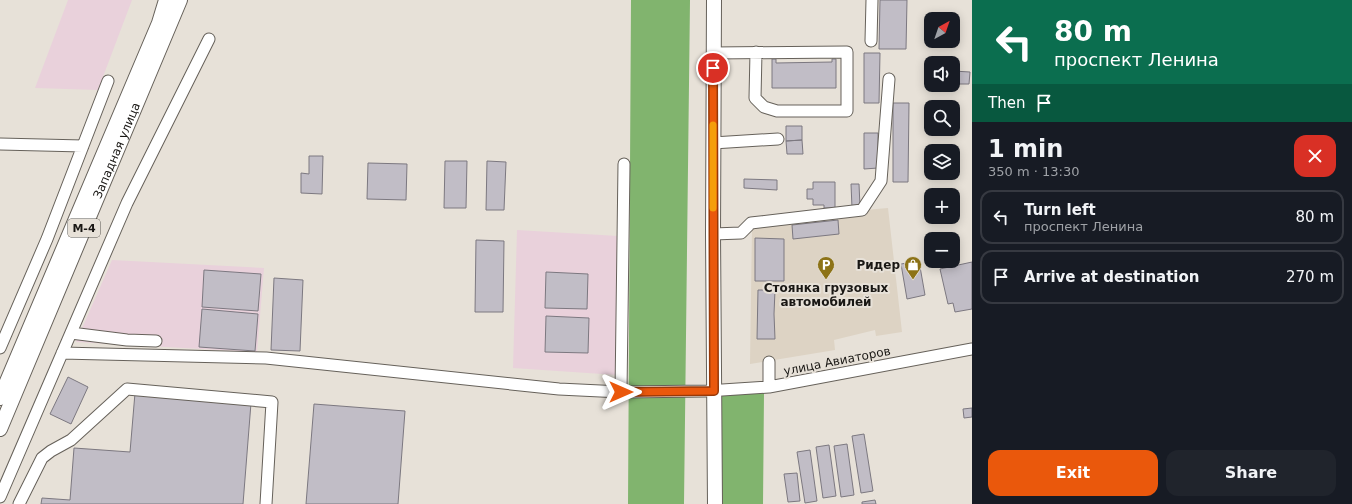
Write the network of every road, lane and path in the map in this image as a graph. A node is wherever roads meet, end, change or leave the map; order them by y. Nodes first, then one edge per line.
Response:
1 (166, 0) edge
2 (176, 0) edge
3 (180, 0) edge
4 (707, 0) edge
5 (714, 0) edge
6 (872, 0) edge
7 (164, 25) junction
8 (209, 39) dead end
9 (871, 41) dead end
10 (756, 52) junction
11 (713, 53) junction
12 (889, 79) dead end
13 (108, 81) dead end
14 (778, 139) dead end
15 (713, 143) junction
16 (0, 144) edge
17 (83, 146) junction
18 (624, 164) dead end
19 (713, 234) junction
20 (71, 333) junction
21 (156, 341) dead end
22 (0, 348) edge
23 (972, 349) edge
24 (62, 353) junction
25 (769, 362) dead end
26 (769, 387) junction
27 (710, 391) junction
28 (621, 392) junction
29 (0, 398) edge
30 (0, 429) edge
31 (0, 497) edge
32 (19, 504) edge
33 (266, 504) edge
34 (707, 504) edge
35 (715, 504) edge

1 - 7 main road, М-4
2 - 7 main road
3 - 7 main road, М-4
4 - 27 main road
5 - 11 main road
6 - 9 street
7 - 29 main road, Западная улица / М-4
7 - 30 main road, Западная улица / М-4
8 - 20 street
10 - 10 street
10 - 11 street
11 - 15 main road
12 - 19 street
13 - 17 street
14 - 15 street
15 - 19 main road
16 - 17 street
17 - 22 street
18 - 28 street
19 - 27 main road
20 - 21 street
20 - 24 street
23 - 26 street, улица Авиаторов
24 - 28 street, улица Авиаторов
24 - 31 street
25 - 26 street
26 - 27 street, улица Авиаторов
27 - 28 street, улица Авиаторов
27 - 34 main road
27 - 35 main road
32 - 33 street

